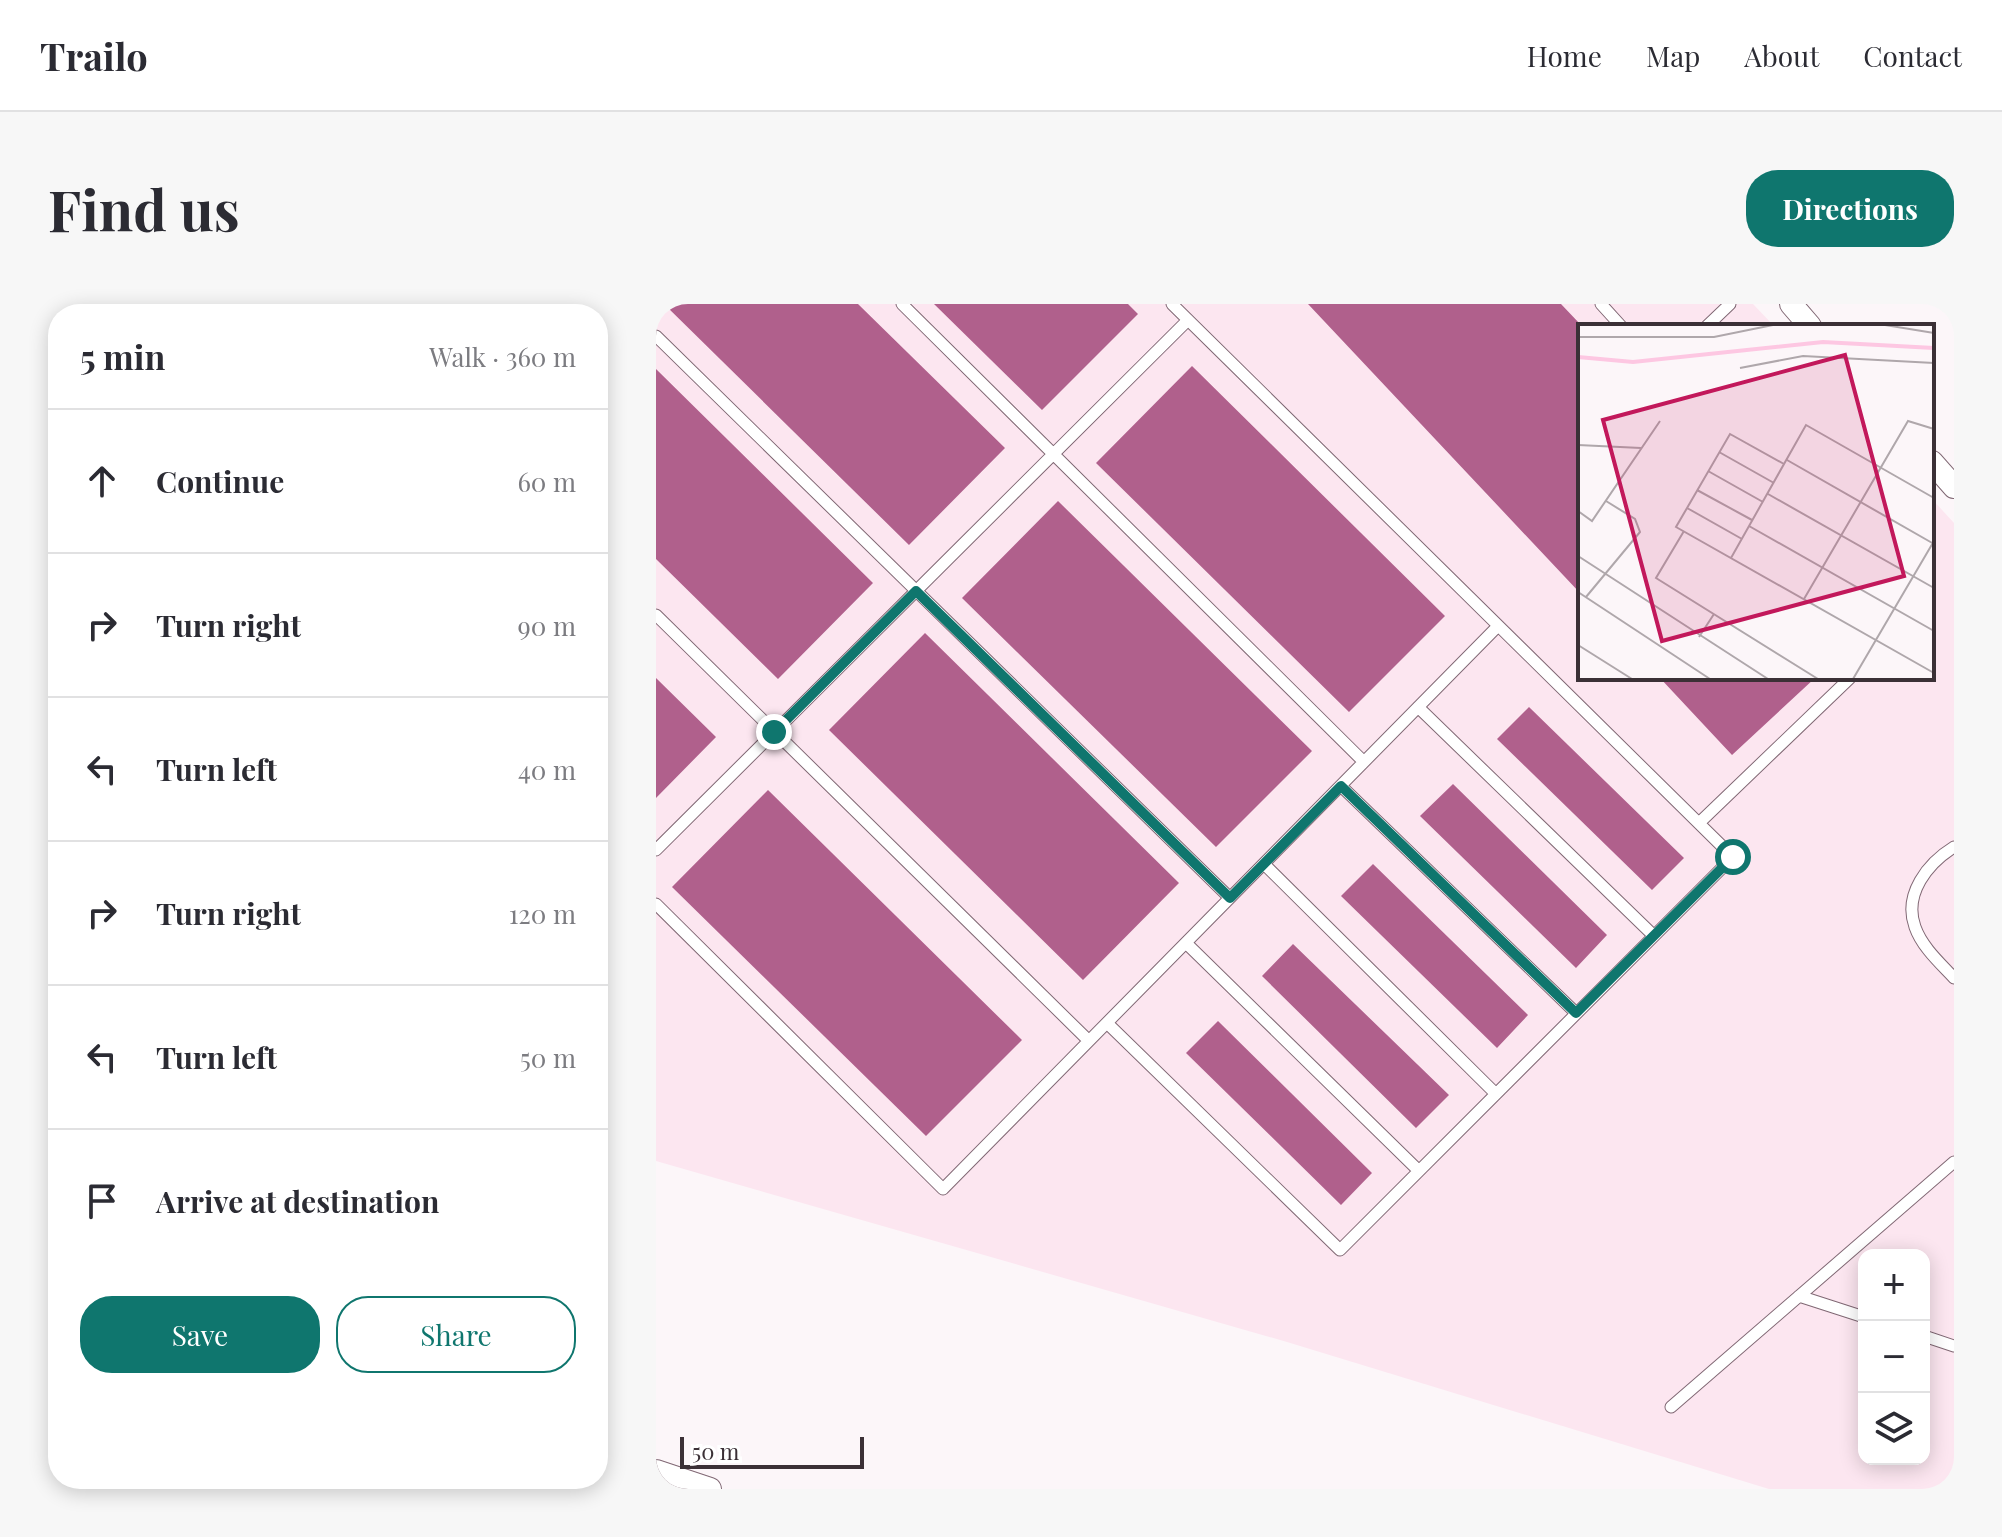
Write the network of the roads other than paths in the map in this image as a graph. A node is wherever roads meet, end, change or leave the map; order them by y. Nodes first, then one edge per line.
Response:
1 (902, 304) edge
2 (1172, 304) edge
3 (1601, 304) edge
4 (1730, 304) edge
5 (1791, 304) edge
6 (1188, 320) junction
7 (1619, 324) edge
8 (1709, 324) edge
9 (1808, 324) edge
10 (656, 336) edge
11 (1053, 454) junction
12 (1934, 464) edge
13 (1954, 487) edge
14 (916, 591) junction
15 (656, 615) edge
16 (1498, 626) junction
17 (1848, 680) edge
18 (1418, 707) junction
19 (774, 732) junction
20 (1364, 762) junction
21 (1341, 786) junction
22 (1699, 823) junction
23 (1954, 847) edge
24 (656, 850) edge
25 (1264, 864) junction
26 (1230, 898) junction
27 (656, 904) edge
28 (1653, 935) junction
29 (1186, 943) junction
30 (1954, 978) edge
31 (1576, 1013) junction
32 (1107, 1023) junction
33 (1089, 1041) junction
34 (1496, 1094) junction
35 (1954, 1162) edge
36 (1419, 1171) junction
37 (1799, 1296) junction
38 (1858, 1315) edge
39 (1930, 1338) edge
40 (1954, 1346) edge
41 (1671, 1407) dead end
42 (656, 1471) edge
43 (710, 1489) edge

1 - 11 lane
2 - 6 lane
3 - 7 lane
4 - 8 lane
5 - 9 street
6 - 11 lane
6 - 16 lane
10 - 14 lane
11 - 14 lane
11 - 20 lane
12 - 13 street
14 - 19 lane
14 - 26 lane
15 - 19 lane
16 - 18 lane
16 - 22 lane
17 - 22 lane
18 - 20 lane
18 - 28 lane
19 - 24 lane
19 - 33 lane
20 - 21 lane
21 - 25 lane
21 - 31 lane
22 - 28 lane
23 - 30 lane
25 - 26 lane
25 - 34 lane
26 - 29 lane
27 - 33 lane
28 - 31 lane
29 - 32 lane
29 - 36 lane
31 - 34 lane
32 - 33 lane
32 - 36 lane
34 - 36 lane
35 - 37 lane
37 - 38 lane
37 - 41 lane
39 - 40 lane
42 - 43 street

